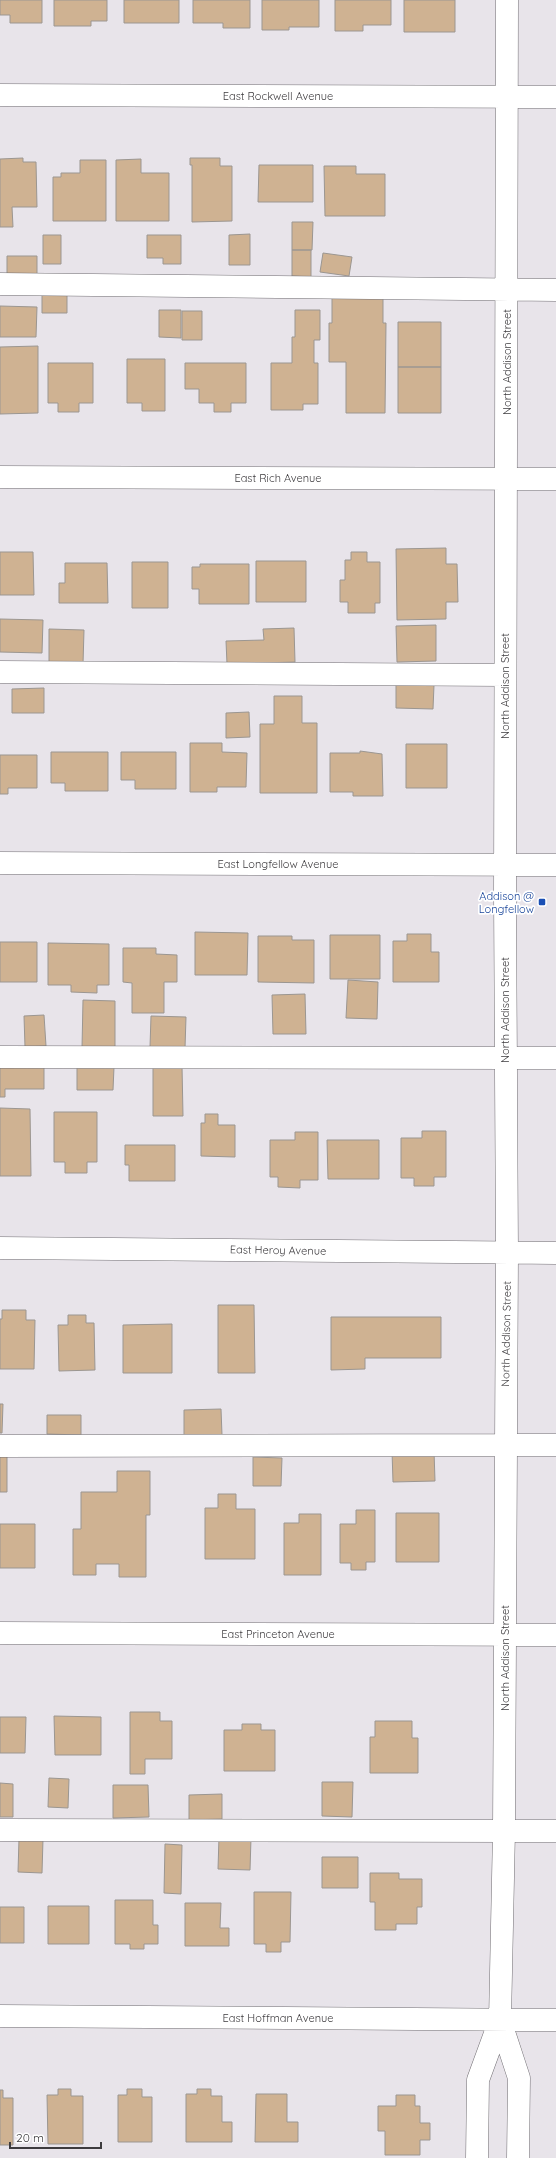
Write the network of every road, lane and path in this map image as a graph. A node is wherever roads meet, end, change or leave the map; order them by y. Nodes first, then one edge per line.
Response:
1 (507, 0) edge
2 (0, 95) edge
3 (506, 97) junction
4 (556, 97) edge
5 (0, 284) edge
6 (507, 290) junction
7 (556, 290) edge
8 (0, 477) edge
9 (506, 480) junction
10 (556, 480) edge
11 (0, 672) edge
12 (505, 675) junction
13 (0, 863) edge
14 (505, 865) junction
15 (556, 865) edge
16 (0, 1057) edge
17 (506, 1058) junction
18 (556, 1058) edge
19 (0, 1248) edge
20 (507, 1253) junction
21 (556, 1253) edge
22 (505, 1445) junction
23 (556, 1445) edge
24 (0, 1446) edge
25 (0, 1632) edge
26 (505, 1635) junction
27 (556, 1635) edge
28 (0, 1830) edge
29 (504, 1831) junction
30 (556, 1831) edge
31 (0, 2016) edge
32 (500, 2020) junction
33 (556, 2020) edge
34 (477, 2158) edge
35 (518, 2158) edge

1 - 3 street, North Addison Street
2 - 3 street, East Rockwell Avenue
3 - 4 street, East Rockwell Avenue
3 - 6 street, North Addison Street
5 - 6 street
6 - 7 street
6 - 9 street, North Addison Street
8 - 9 street, East Rich Avenue
9 - 10 street, East Rich Avenue
9 - 12 street, North Addison Street
11 - 12 street
12 - 14 street, North Addison Street
13 - 14 street, East Longfellow Avenue
14 - 15 street, East Longfellow Avenue
14 - 17 street, North Addison Street
16 - 17 street
17 - 18 street
17 - 20 street, North Addison Street
19 - 20 street, East Heroy Avenue
20 - 21 street, East Heroy Avenue
20 - 22 street, North Addison Street
22 - 23 street
22 - 24 street
22 - 26 street, North Addison Street
25 - 26 street, East Princeton Avenue
26 - 27 street, East Princeton Avenue
26 - 29 street, North Addison Street
28 - 29 street
29 - 30 street
29 - 32 street, North Addison Street
31 - 32 street, East Hoffman Avenue
32 - 33 street, East Hoffman Avenue
32 - 34 street, North Addison Street
32 - 35 street, North Addison Street

